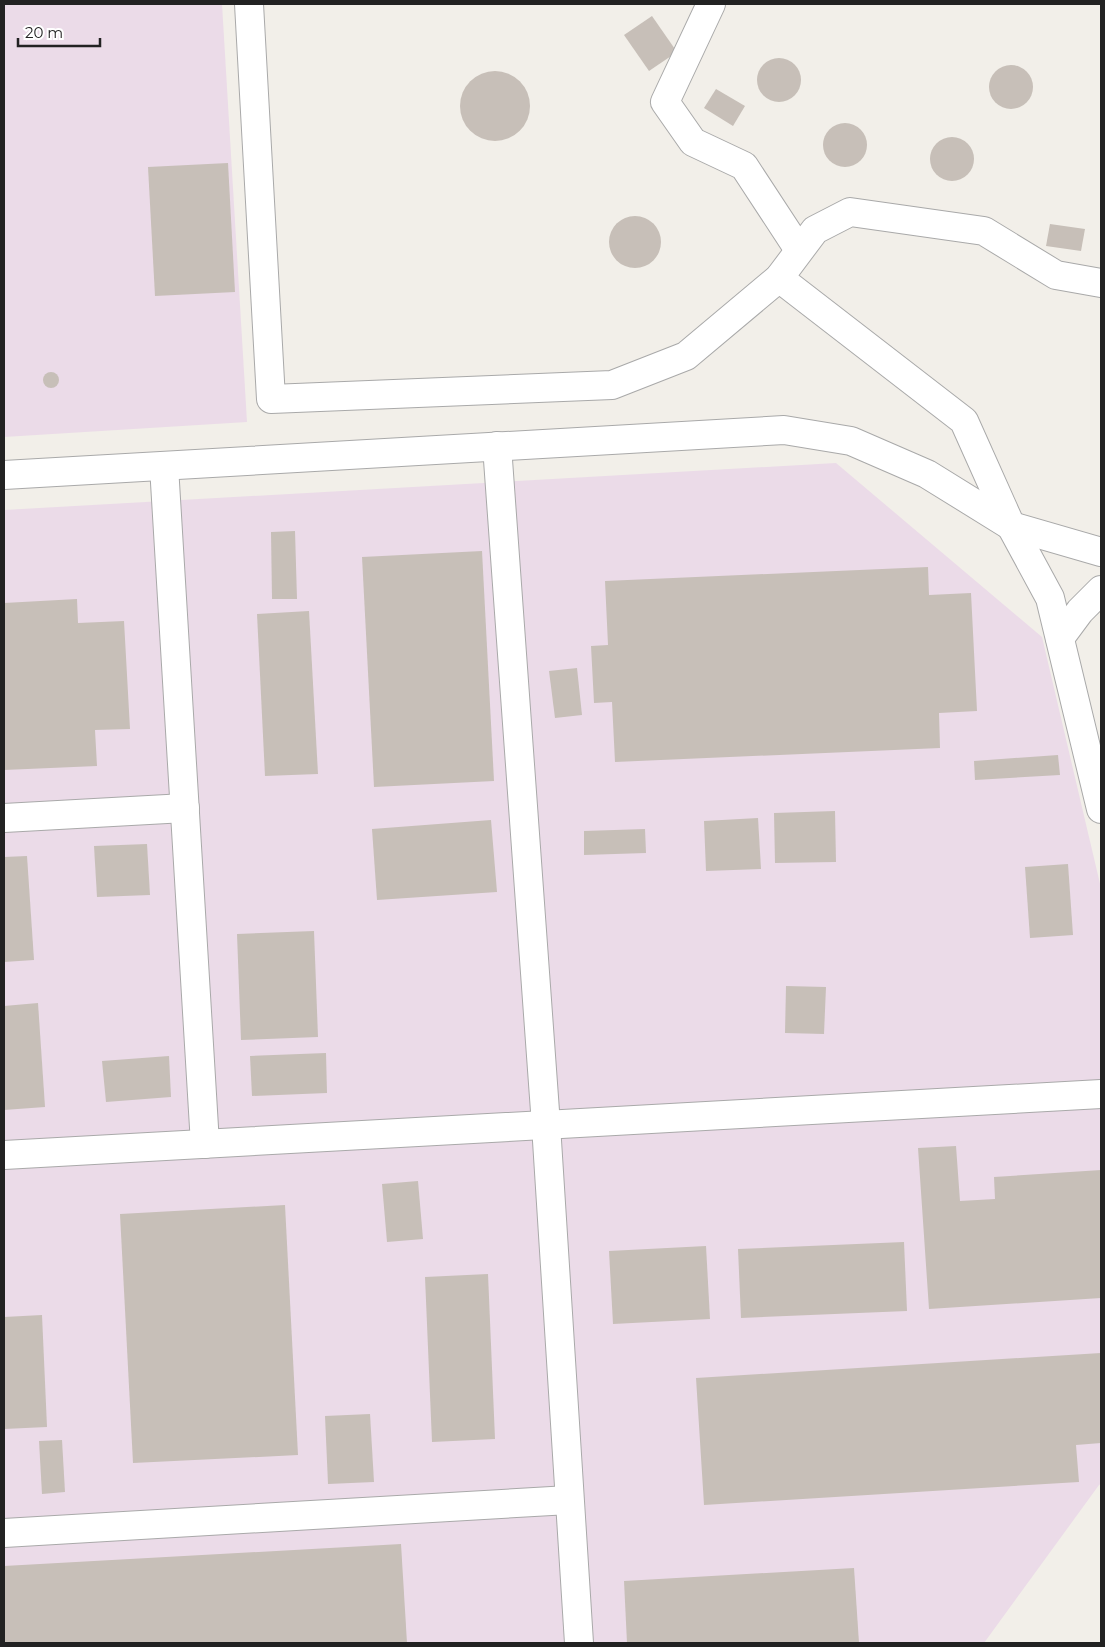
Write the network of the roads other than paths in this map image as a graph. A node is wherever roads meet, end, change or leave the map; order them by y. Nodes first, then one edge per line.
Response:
1 (249, 4) edge
2 (711, 4) edge
3 (799, 250) junction
4 (779, 278) junction
5 (1101, 282) edge
6 (497, 446) junction
7 (164, 466) junction
8 (4, 475) edge
9 (1011, 526) junction
10 (1101, 552) edge
11 (1101, 590) edge
12 (1060, 638) junction
13 (185, 808) junction
14 (1101, 809) edge
15 (4, 818) edge
16 (1101, 1094) edge
17 (546, 1125) junction
18 (205, 1144) junction
19 (4, 1156) edge
20 (570, 1500) junction
21 (4, 1532) edge
22 (579, 1643) edge

1 - 4 street
2 - 3 street
3 - 4 street
3 - 5 street
4 - 9 street
6 - 7 street
6 - 9 street
6 - 17 street
7 - 8 street
7 - 13 street
9 - 10 street
9 - 12 street
11 - 12 street
12 - 14 street
13 - 15 street
13 - 18 street
16 - 17 street
17 - 18 street
17 - 20 street
18 - 19 street
20 - 21 street
20 - 22 street

